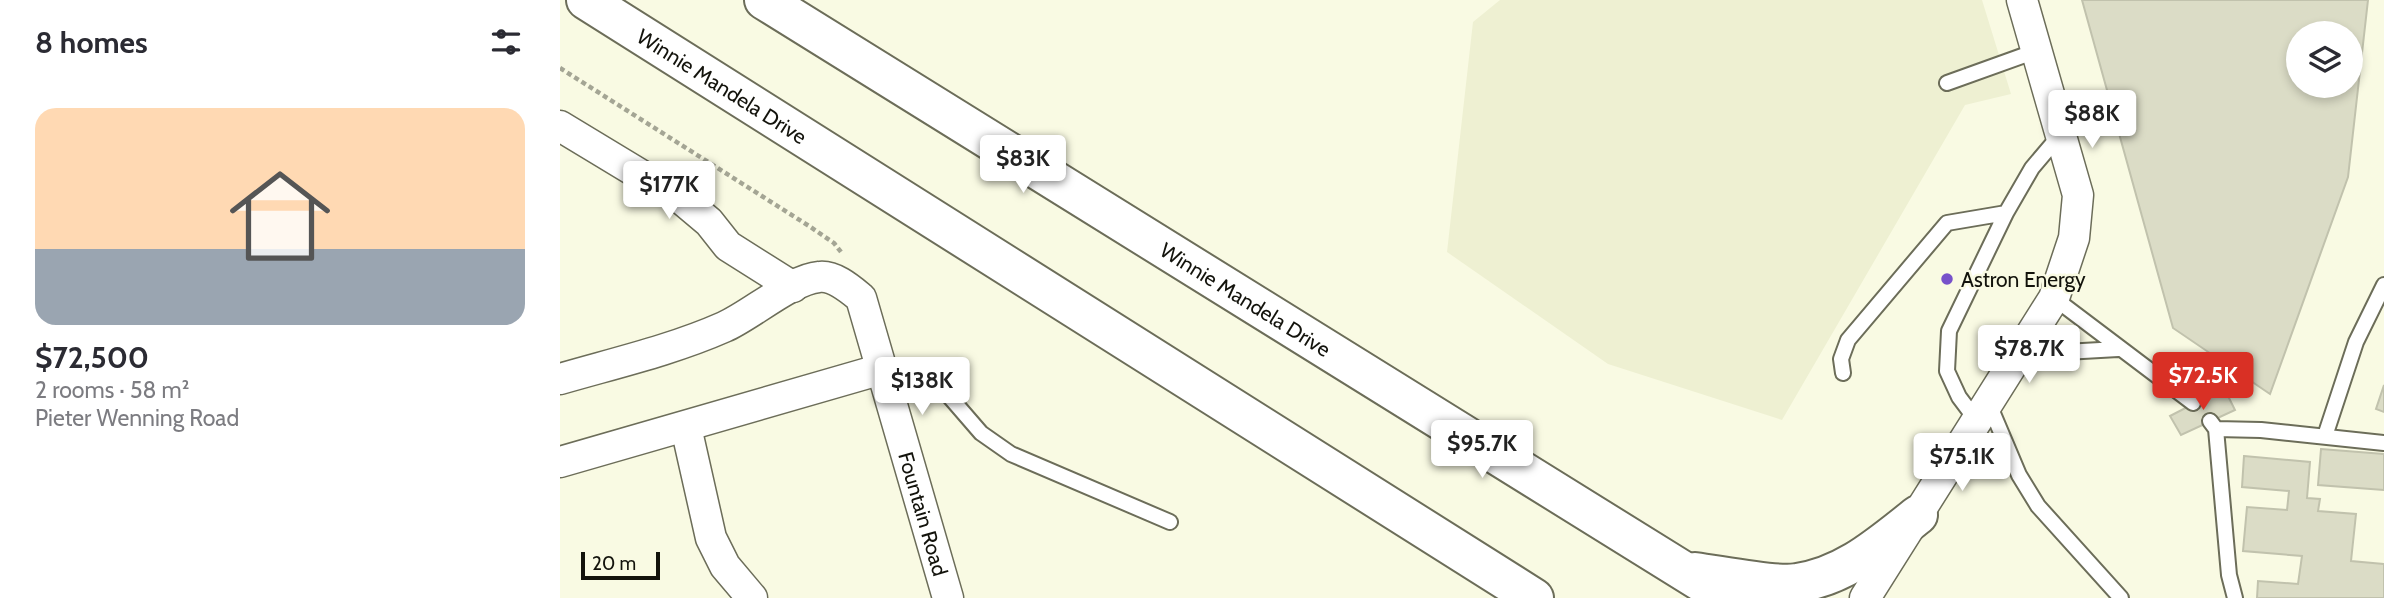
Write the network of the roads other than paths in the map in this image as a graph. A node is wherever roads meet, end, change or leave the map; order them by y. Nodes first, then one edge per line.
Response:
1 (586, 0) edge
2 (764, 0) edge
3 (2022, 0) edge
4 (2036, 51) junction
5 (1947, 83) dead end
6 (560, 126) edge
7 (2061, 134) junction
8 (2006, 213) junction
9 (2384, 285) edge
10 (793, 287) junction
11 (2054, 298) junction
12 (2118, 349) junction
13 (2015, 360) junction
14 (882, 369) junction
15 (1843, 373) dead end
16 (560, 379) edge
17 (2193, 404) dead end
18 (1983, 412) junction
19 (686, 427) junction
20 (2325, 436) junction
21 (2384, 443) edge
22 (560, 462) edge
23 (1918, 515) junction
24 (1170, 522) dead end
25 (1682, 570) junction
26 (752, 598) edge
27 (948, 598) edge
28 (1534, 598) edge
29 (1727, 598) edge
30 (1865, 598) edge
31 (2121, 598) edge
32 (2235, 598) edge

1 - 28 main road, Winnie Mandela Drive
2 - 25 main road, Winnie Mandela Drive
3 - 4 street
4 - 5 lane
4 - 7 street
6 - 10 street
7 - 8 lane
7 - 11 street
8 - 15 lane
8 - 18 lane
9 - 20 lane
10 - 14 street, Fountain Road
10 - 16 street
11 - 12 lane
11 - 13 street
12 - 13 lane
12 - 17 lane
13 - 18 street
14 - 19 street
14 - 24 lane
14 - 27 street, Fountain Road
18 - 23 street
18 - 31 lane
19 - 22 street
19 - 26 street
20 - 21 lane
20 - 32 lane
23 - 25 main road
23 - 30 street
25 - 29 main road, Winnie Mandela Drive

